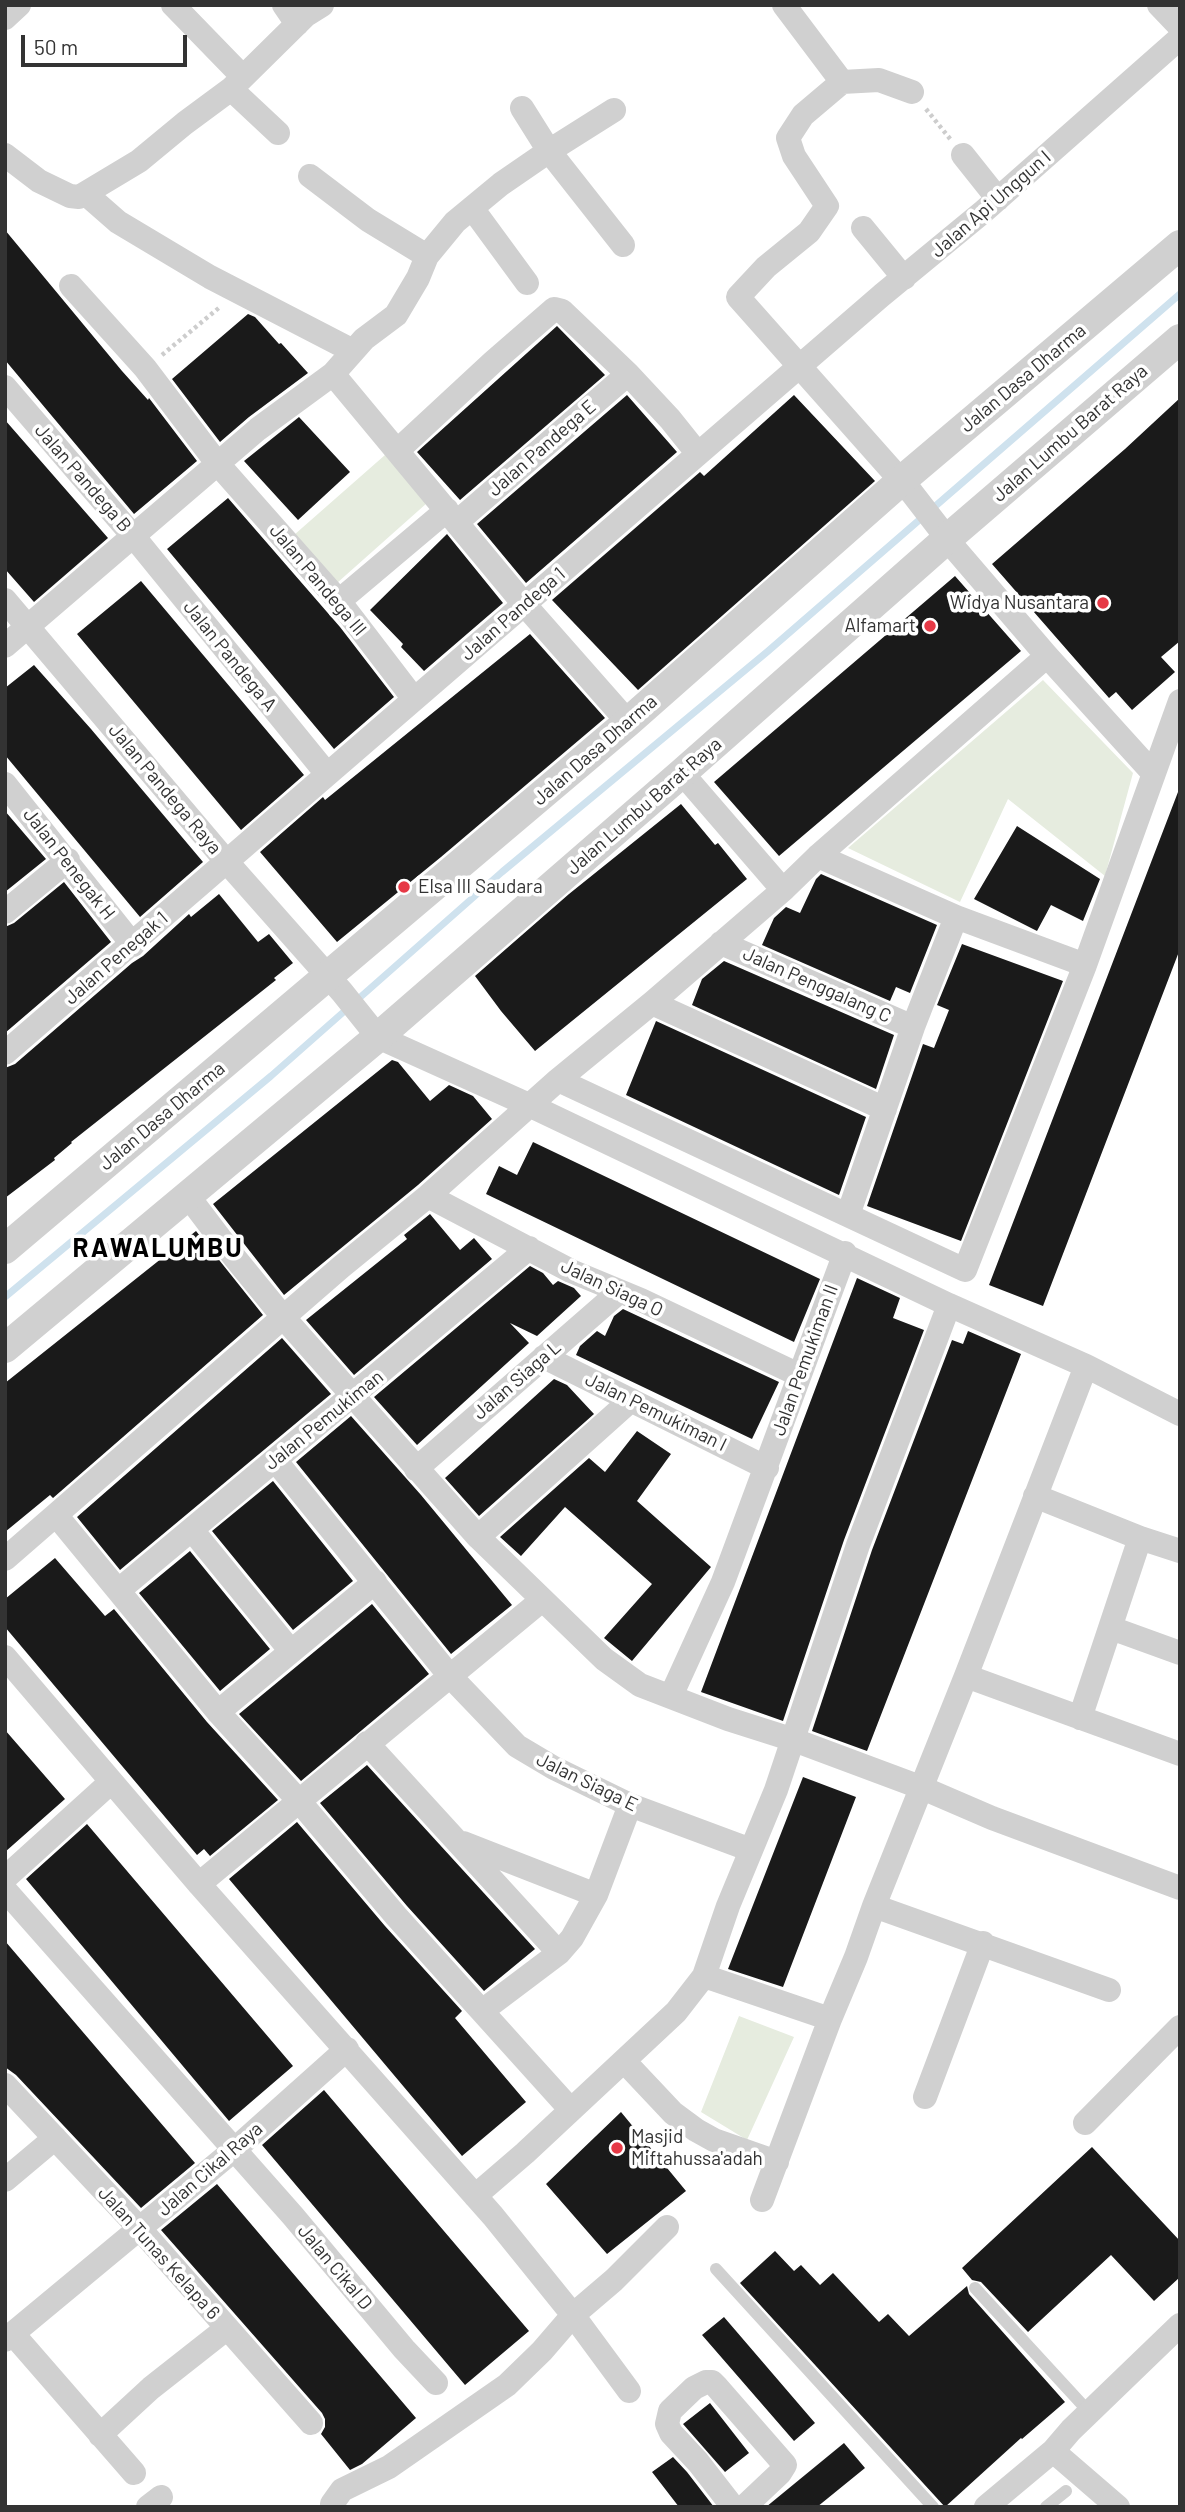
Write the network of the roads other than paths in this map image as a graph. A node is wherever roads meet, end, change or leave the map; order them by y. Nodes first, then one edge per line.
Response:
1 (19, 5) edge
2 (173, 5) edge
3 (322, 5) edge
4 (784, 5) edge
5 (1159, 5) edge
6 (290, 15) edge
7 (5, 18) edge
8 (1180, 27) edge
9 (1180, 38) edge
10 (842, 82) junction
11 (237, 83) junction
12 (912, 92) road end
13 (522, 108) dead end
14 (614, 110) dead end
15 (278, 133) dead end
16 (549, 150) junction
17 (5, 155) edge
18 (963, 155) road end
19 (310, 176) dead end
20 (90, 197) junction
21 (999, 199) junction
22 (472, 208) junction
23 (863, 228) dead end
24 (623, 245) dead end
25 (1180, 245) edge
26 (427, 256) junction
27 (196, 277) dead end
28 (904, 278) junction
29 (527, 283) dead end
30 (71, 286) dead end
31 (1180, 339) edge
32 (354, 351) junction
33 (800, 366) junction
34 (333, 373) junction
35 (628, 374) junction
36 (5, 387) edge
37 (397, 451) junction
38 (698, 454) junction
39 (217, 463) junction
40 (907, 487) junction
41 (452, 516) junction
42 (942, 531) junction
43 (134, 537) junction
44 (5, 600) edge
45 (338, 601) junction
46 (524, 604) junction
47 (27, 627) junction
48 (5, 646) edge
49 (1047, 656) junction
50 (414, 699) junction
51 (1180, 701) edge
52 (628, 722) junction
53 (682, 773) junction
54 (1153, 773) junction
55 (327, 774) junction
56 (7, 788) edge
57 (818, 856) junction
58 (68, 860) junction
59 (226, 861) junction
60 (783, 890) junction
61 (5, 912) edge
62 (956, 917) junction
63 (721, 943) junction
64 (133, 945) junction
65 (1085, 965) junction
66 (335, 984) junction
67 (652, 1003) junction
68 (913, 1027) junction
69 (371, 1029) junction
70 (5, 1053) edge
71 (558, 1080) junction
72 (531, 1106) junction
73 (885, 1109) junction
74 (188, 1196) junction
75 (428, 1196) junction
76 (848, 1215) junction
77 (529, 1248) junction
78 (5, 1249) edge
79 (845, 1253) junction
80 (619, 1292) junction
81 (949, 1305) junction
82 (285, 1318) junction
83 (5, 1348) edge
84 (544, 1357) junction
85 (1086, 1366) junction
86 (799, 1375) junction
87 (355, 1396) junction
88 (631, 1399) junction
89 (1180, 1414) edge
90 (275, 1460) junction
91 (767, 1468) junction
92 (416, 1469) junction
93 (1035, 1496) junction
94 (57, 1516) junction
95 (192, 1530) junction
96 (478, 1537) junction
97 (1140, 1538) junction
98 (1180, 1551) edge
99 (5, 1559) edge
100 (375, 1582) junction
101 (119, 1590) junction
102 (542, 1600) junction
103 (1111, 1628) junction
104 (290, 1650) junction
105 (1180, 1653) edge
106 (5, 1657) edge
107 (449, 1675) junction
108 (966, 1676) junction
109 (671, 1696) junction
110 (218, 1712) junction
111 (1080, 1718) junction
112 (794, 1740) junction
113 (367, 1743) junction
114 (1180, 1754) edge
115 (111, 1782) junction
116 (920, 1787) junction
117 (299, 1801) junction
118 (630, 1805) junction
119 (458, 1841) junction
120 (751, 1850) junction
121 (5, 1878) edge
122 (199, 1884) junction
123 (1180, 1888) edge
124 (5, 1890) edge
125 (596, 1895) junction
126 (874, 1906) junction
127 (983, 1943) junction
128 (559, 1953) junction
129 (704, 1976) junction
130 (1109, 1990) dead end
131 (482, 2011) junction
132 (830, 2019) junction
133 (1180, 2026) edge
134 (347, 2049) junction
135 (624, 2061) junction
136 (5, 2085) edge
137 (925, 2097) dead end
138 (570, 2110) junction
139 (1085, 2123) dead end
140 (55, 2138) junction
141 (234, 2150) junction
142 (777, 2162) junction
143 (5, 2180) edge
144 (475, 2196) junction
145 (762, 2200) dead end
146 (667, 2227) dead end
147 (140, 2229) junction
148 (716, 2269) dead end
149 (975, 2288) dead end
150 (572, 2315) junction
151 (1180, 2325) edge
152 (226, 2329) junction
153 (9, 2337) edge
154 (436, 2383) dead end
155 (629, 2391) dead end
156 (1090, 2412) junction
157 (311, 2423) dead end
158 (100, 2435) junction
159 (1053, 2451) junction
160 (134, 2473) dead end
161 (1066, 2491) dead end
162 (333, 2507) edge
163 (733, 2507) edge
164 (744, 2507) edge
165 (933, 2507) edge
166 (986, 2507) edge
167 (1046, 2507) edge
168 (1118, 2507) edge

1 - 7 street
2 - 11 street
3 - 6 street
4 - 10 street
5 - 8 street
6 - 11 street
9 - 21 street, Jalan Api Unggun I
10 - 12 street
10 - 33 street
11 - 15 street
11 - 20 street
13 - 16 street
14 - 16 street
16 - 22 street
16 - 24 street
17 - 20 street
18 - 21 street
19 - 26 street
20 - 27 street
20 - 32 street
21 - 28 street, Jalan Api Unggun I
22 - 26 street
22 - 29 street
23 - 28 street
25 - 40 street, Jalan Dasa Dharma
26 - 32 street
28 - 33 street, Jalan Api Unggun I
30 - 39 street, Jalan Pandega III
31 - 42 street, Jalan Lumbu Barat Raya
32 - 34 street
33 - 38 street, Jalan Pandega 1
33 - 40 street
34 - 37 street
34 - 39 street
35 - 37 street
35 - 38 street
35 - 41 street, Jalan Pandega E
36 - 43 street, Jalan Pandega B
37 - 41 street
38 - 46 street, Jalan Pandega 1
39 - 43 street
39 - 45 street, Jalan Pandega III
40 - 42 street
40 - 52 street, Jalan Dasa Dharma
41 - 45 street, Jalan Pandega E
41 - 46 street
42 - 49 street
42 - 53 street, Jalan Lumbu Barat Raya
43 - 47 street
43 - 55 street, Jalan Pandega A
44 - 47 street, Jalan Pandega Raya
45 - 50 street, Jalan Pandega III
46 - 50 street, Jalan Pandega 1
46 - 52 street
47 - 48 street
47 - 59 street, Jalan Pandega Raya
49 - 54 street
49 - 57 street
50 - 55 street, Jalan Pandega 1
51 - 54 street
52 - 66 street, Jalan Dasa Dharma
53 - 60 street
53 - 69 street, Jalan Lumbu Barat Raya
54 - 65 street
55 - 59 street, Jalan Pandega 1
56 - 58 street, Jalan Penegak H
57 - 60 street
57 - 62 street
58 - 61 street
58 - 64 street, Jalan Penegak H
59 - 64 street, Jalan Penegak 1
59 - 66 street, Jalan Pandega Raya
60 - 63 street
62 - 65 street
62 - 68 street
63 - 67 street
63 - 68 street, Jalan Penggalang C
64 - 70 street, Jalan Penegak 1
65 - 76 street
66 - 69 street, Jalan Pandega Raya
66 - 78 street, Jalan Dasa Dharma
67 - 71 street
67 - 73 street
68 - 73 street
69 - 72 street
69 - 74 street, Jalan Lumbu Barat Raya
71 - 72 street
71 - 76 street
72 - 75 street
72 - 79 street
73 - 76 street
74 - 82 street
74 - 83 street, Jalan Lumbu Barat Raya
75 - 77 street, Jalan Siaga O
75 - 82 street
77 - 80 street, Jalan Siaga O
77 - 87 street, Jalan Pemukiman
79 - 81 street
79 - 86 street, Jalan Pemukiman II
80 - 84 street, Jalan Siaga L
80 - 86 street, Jalan Siaga O
81 - 85 street
81 - 112 street
82 - 87 street
82 - 94 street
84 - 88 street, Jalan Pemukiman I
84 - 92 street, Jalan Siaga L
85 - 89 street
85 - 93 street
86 - 91 street, Jalan Pemukiman II
87 - 90 street, Jalan Pemukiman
87 - 92 street
88 - 91 street, Jalan Pemukiman I
88 - 96 street
90 - 95 street, Jalan Pemukiman
90 - 100 street, Jalan Siaga E
91 - 109 street, Jalan Pemukiman II
92 - 96 street
93 - 97 street
93 - 108 street
94 - 99 street
94 - 101 street
95 - 101 street, Jalan Pemukiman
95 - 104 street
96 - 102 street
97 - 98 street
97 - 103 street
100 - 104 street
100 - 107 street, Jalan Siaga E
101 - 110 street
102 - 107 street
102 - 109 street
103 - 105 street
103 - 111 street
104 - 110 street
106 - 115 street
107 - 113 street
107 - 118 street, Jalan Siaga E
108 - 111 street
108 - 116 street
109 - 112 street
110 - 117 street
111 - 114 street
112 - 116 street
112 - 120 street
113 - 117 street
113 - 119 street
115 - 121 street
115 - 122 street
116 - 123 street
116 - 126 street
117 - 122 street
117 - 131 street
118 - 120 street, Jalan Siaga E
118 - 125 street
119 - 125 street
119 - 128 street
120 - 129 street
122 - 134 street
124 - 141 street, Jalan Cikal D
125 - 128 street
126 - 127 street
126 - 132 street
127 - 130 street
127 - 137 street
128 - 131 street
129 - 132 street
129 - 135 street
131 - 138 street
132 - 142 street
133 - 139 street
134 - 141 street, Jalan Cikal Raya
134 - 144 street
135 - 138 street
135 - 142 street
136 - 140 street, Jalan Tunas Kelapa 6
138 - 144 street
140 - 143 street
140 - 147 street, Jalan Tunas Kelapa 6
141 - 147 street, Jalan Cikal Raya
141 - 154 street, Jalan Cikal D
142 - 145 street
144 - 150 street
146 - 150 street
147 - 152 street, Jalan Tunas Kelapa 6
147 - 153 street, Jalan Cikal Raya
148 - 165 lane
149 - 156 lane
150 - 155 street
150 - 162 street
151 - 156 street
152 - 157 street, Jalan Tunas Kelapa 6
152 - 158 street
153 - 158 street
156 - 159 street
158 - 160 street
159 - 166 street
159 - 168 street
161 - 167 lane
163 - 164 street

